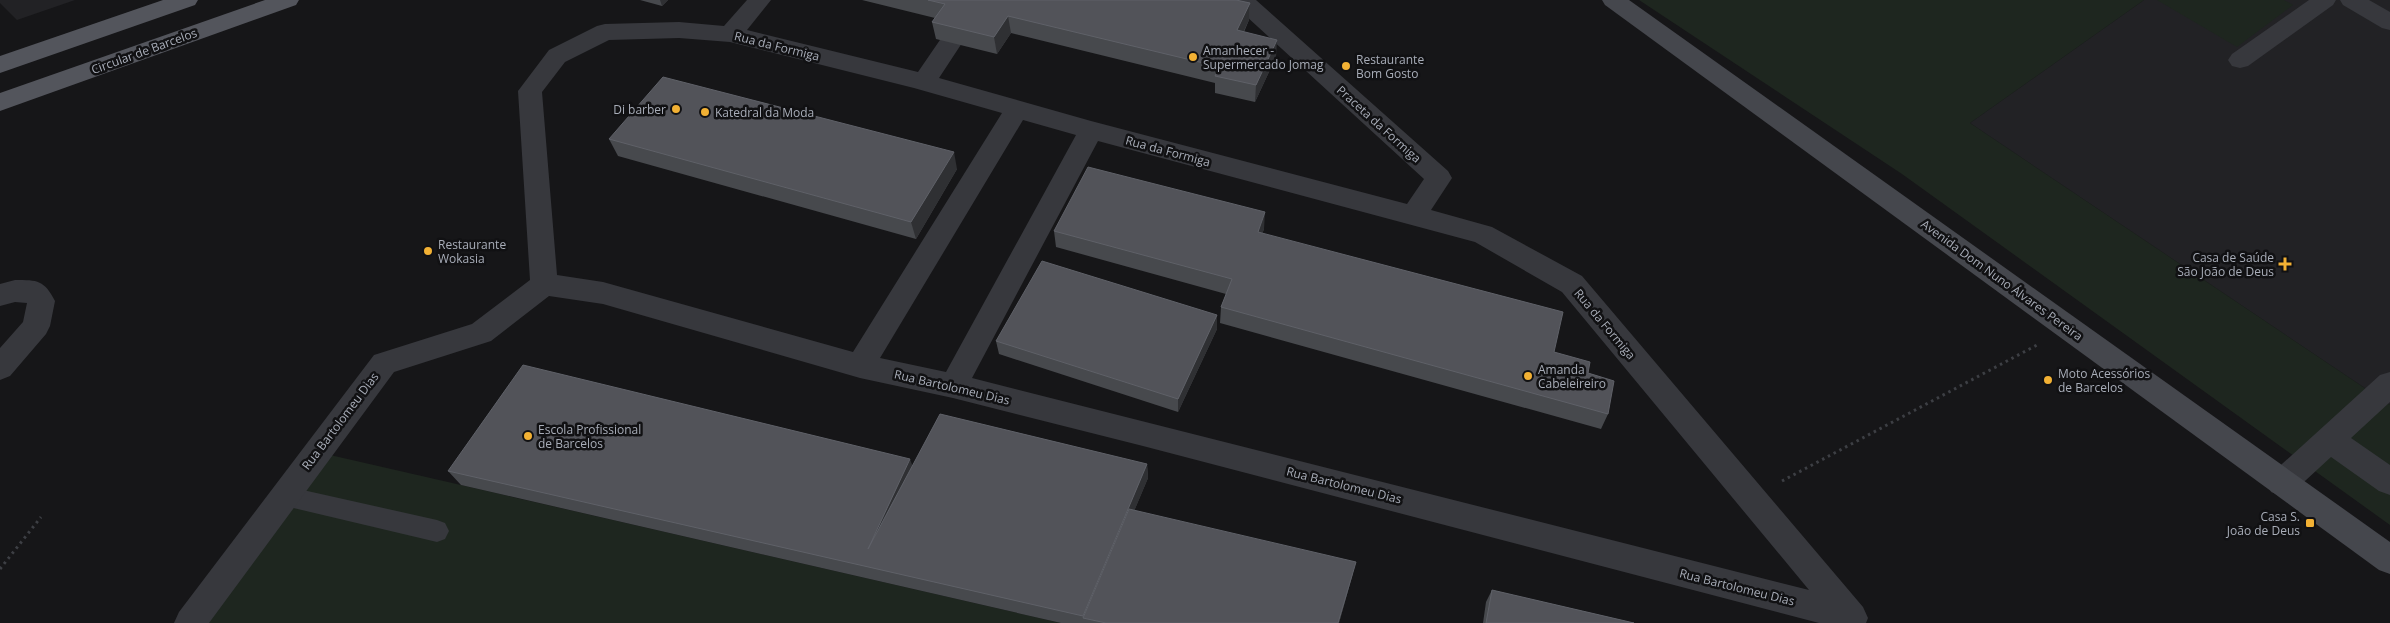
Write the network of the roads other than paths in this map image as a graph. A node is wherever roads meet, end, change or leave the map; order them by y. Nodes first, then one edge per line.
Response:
1 (187, 0) edge
2 (288, 0) edge
3 (760, 0) edge
4 (1242, 0) edge
5 (1613, 0) edge
6 (2325, 0) edge
7 (2351, 0) edge
8 (2390, 22) edge
9 (730, 34) junction
10 (950, 42) edge
11 (2240, 60) dead end
12 (0, 65) edge
13 (923, 83) junction
14 (0, 102) edge
15 (1018, 108) junction
16 (1090, 130) junction
17 (1413, 215) junction
18 (544, 284) junction
19 (0, 295) edge
20 (860, 366) junction
21 (0, 368) edge
22 (2390, 384) edge
23 (953, 386) junction
24 (2329, 439) junction
25 (2390, 482) edge
26 (2282, 483) junction
27 (285, 496) junction
28 (437, 531) dead end
29 (2390, 560) edge
30 (1852, 619) edge
31 (190, 623) edge

1 - 12 main road
2 - 14 main road, Circular de Barcelos
3 - 9 street
4 - 17 street, Praceta da Formiga
5 - 26 main road, Avenida Dom Nuno Álvares Pereira
6 - 11 street
7 - 8 street
9 - 13 street, Rua da Formiga
9 - 18 street, Rua da Formiga
10 - 13 street
13 - 15 street, Rua da Formiga
15 - 16 street, Rua da Formiga
15 - 20 street
16 - 17 street, Rua da Formiga
16 - 23 street
17 - 30 street, Rua da Formiga
18 - 20 street, Rua Bartolomeu Dias
18 - 27 street, Rua Bartolomeu Dias
19 - 21 street
20 - 23 street, Rua Bartolomeu Dias
22 - 24 street
23 - 30 street, Rua Bartolomeu Dias
24 - 25 street
24 - 26 street
26 - 29 main road, Avenida Dom Nuno Álvares Pereira
27 - 28 lane
27 - 31 street, Rua Bartolomeu Dias

